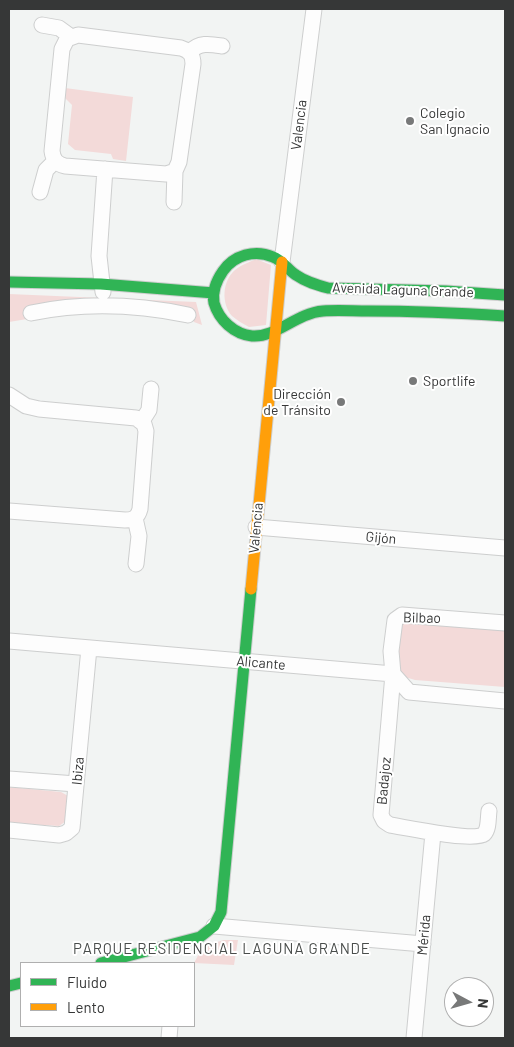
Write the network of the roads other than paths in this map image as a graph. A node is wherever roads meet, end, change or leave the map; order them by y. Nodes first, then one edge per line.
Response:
1 (314, 9) edge
2 (42, 25) dead end
3 (70, 36) junction
4 (222, 46) dead end
5 (190, 52) junction
6 (55, 161) junction
7 (105, 169) junction
8 (175, 171) junction
9 (40, 192) dead end
10 (174, 202) dead end
11 (282, 262) junction
12 (9, 282) edge
13 (101, 284) junction
14 (214, 293) junction
15 (505, 295) edge
16 (105, 305) junction
17 (31, 313) dead end
18 (188, 315) dead end
19 (505, 316) edge
20 (274, 332) junction
21 (151, 389) dead end
22 (9, 395) edge
23 (142, 421) junction
24 (9, 511) edge
25 (136, 518) junction
26 (256, 527) junction
27 (505, 548) edge
28 (136, 564) dead end
29 (505, 623) edge
30 (9, 641) edge
31 (89, 648) junction
32 (244, 661) junction
33 (393, 674) junction
34 (505, 700) edge
35 (9, 779) edge
36 (76, 784) junction
37 (489, 811) dead end
38 (9, 830) edge
39 (433, 833) junction
40 (214, 926) junction
41 (423, 944) junction
42 (105, 962) edge
43 (414, 1038) edge

1 - 11 street, Valencia
2 - 3 street
3 - 5 street
3 - 6 street
4 - 5 street
5 - 8 street
6 - 7 street
6 - 9 street
7 - 8 street
7 - 13 street
8 - 10 street
11 - 14 main road, Avenida Laguna Grande
11 - 15 main road, Avenida Laguna Grande
11 - 20 main road, Valencia
12 - 13 main road
13 - 14 main road
13 - 16 street
14 - 20 main road, Avenida Laguna Grande
16 - 17 street
16 - 18 street
19 - 20 main road, Avenida Laguna Grande
20 - 26 main road, Valencia
21 - 23 street
22 - 23 street
23 - 25 street
24 - 25 street
25 - 28 street
26 - 27 street, Gijón
26 - 32 main road, Valencia
29 - 33 street, Bilbao
30 - 31 street, Alicante
31 - 32 street, Alicante
31 - 36 street, Ibiza
32 - 33 street, Alicante
32 - 40 main road, Valencia
33 - 34 street
33 - 39 street, Badajoz
35 - 36 street
36 - 38 street, Ibiza
37 - 39 street, Badajoz
39 - 41 street, Mérida
40 - 41 street
40 - 42 main road
41 - 43 street, Mérida

